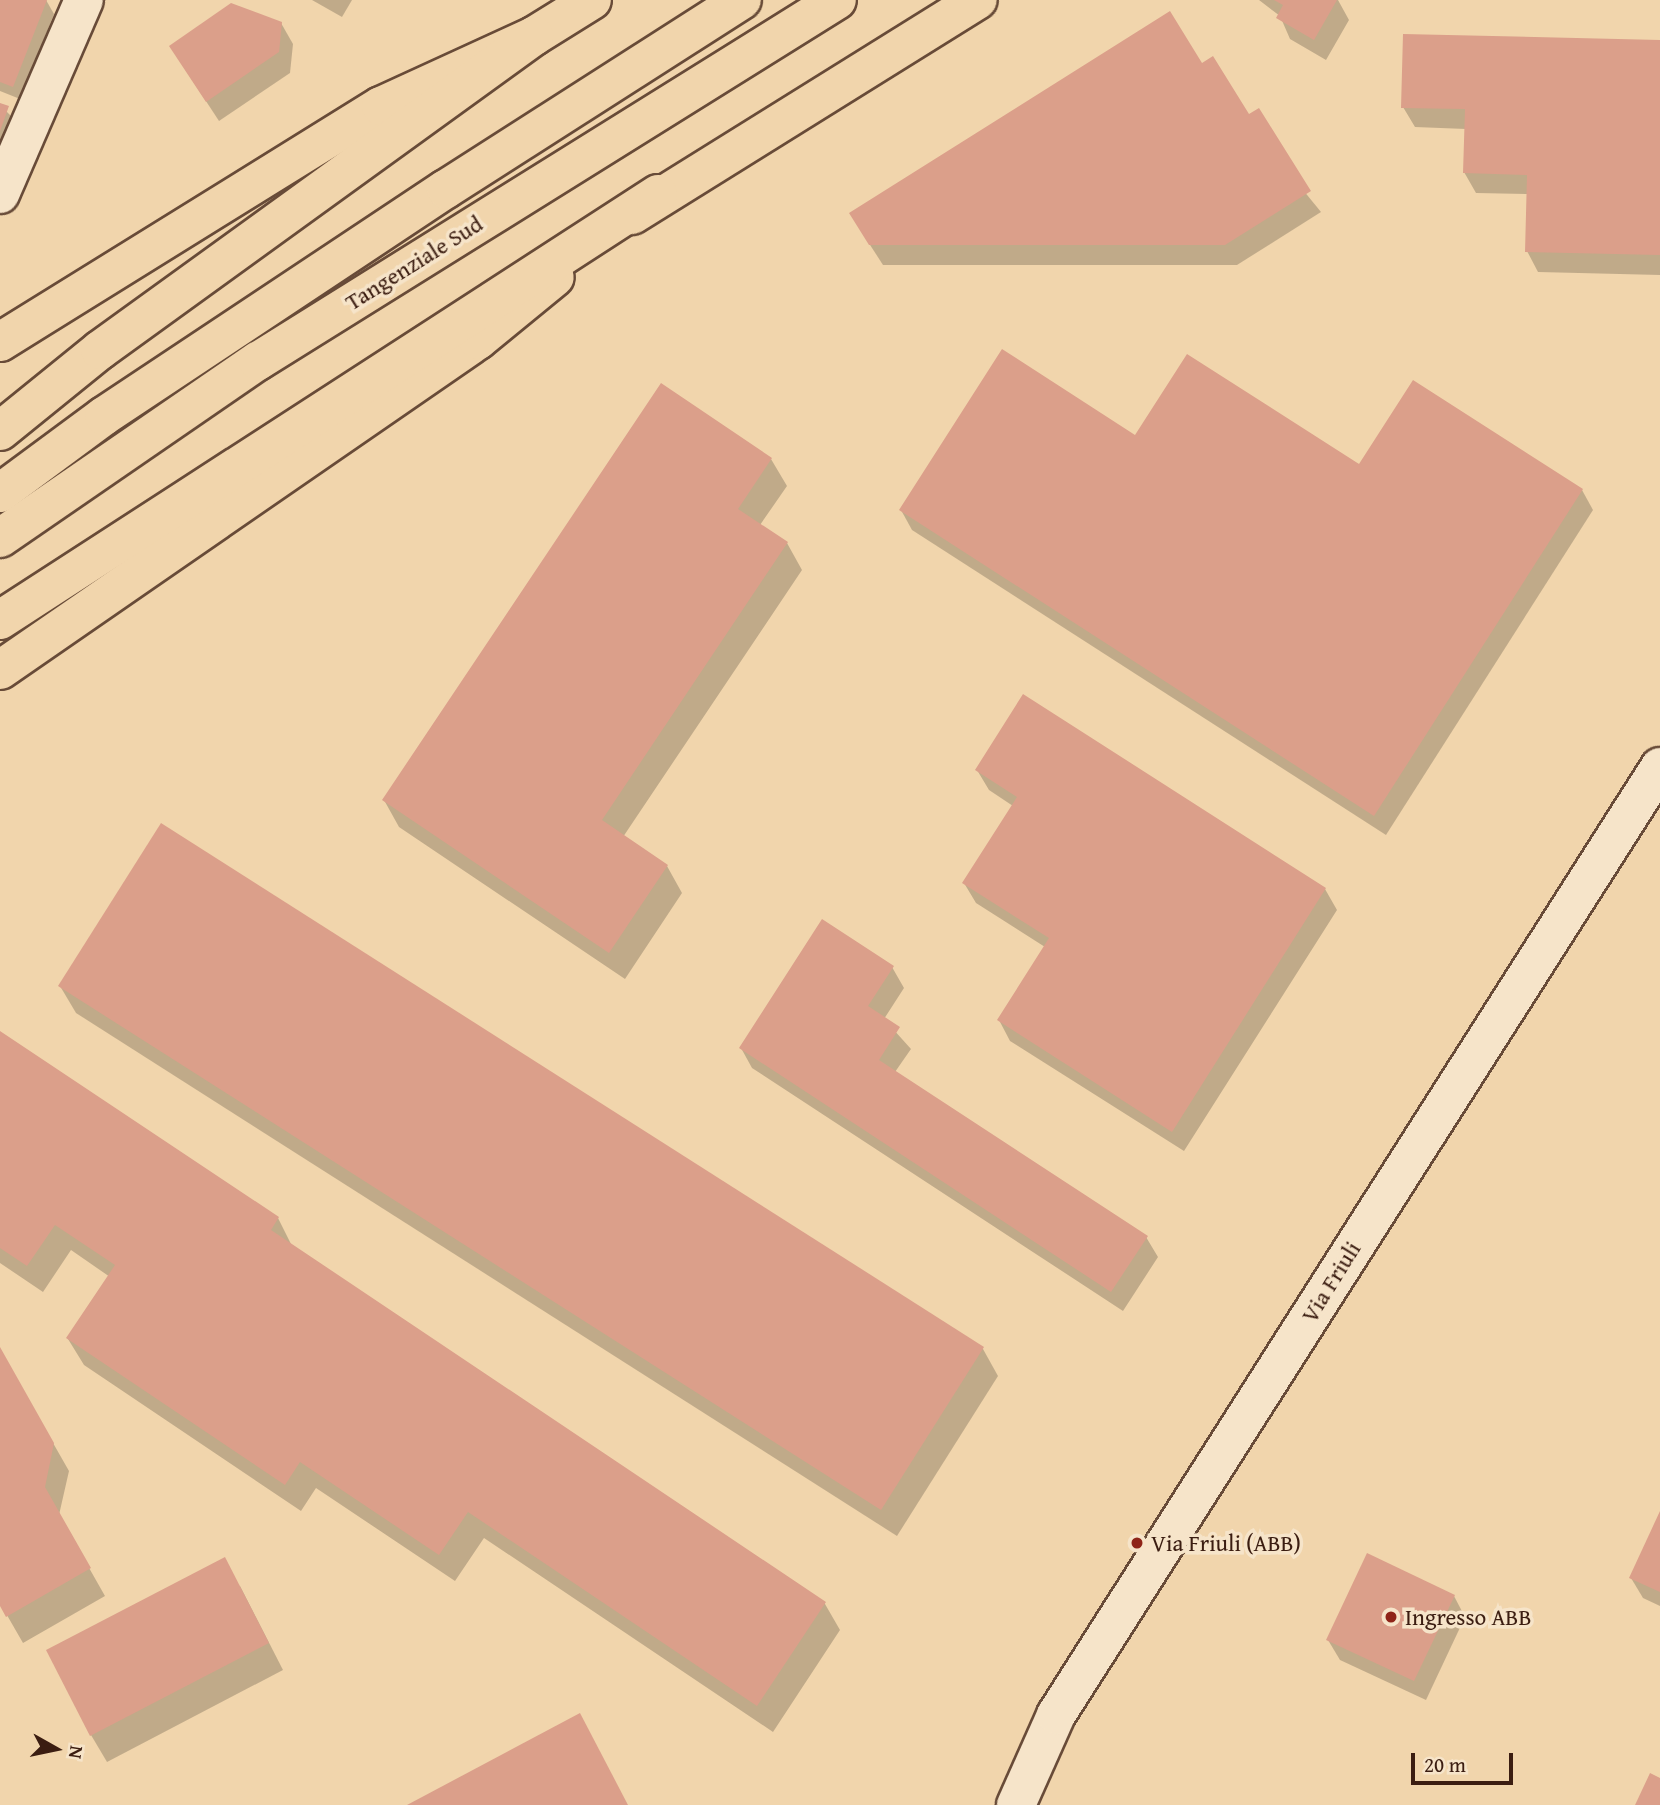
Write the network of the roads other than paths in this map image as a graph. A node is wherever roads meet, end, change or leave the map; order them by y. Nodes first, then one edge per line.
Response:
1 (85, 0) edge
2 (592, 0) edge
3 (743, 0) edge
4 (836, 0) edge
5 (977, 0) edge
6 (534, 36) junction
7 (0, 194) edge
8 (658, 194) junction
9 (0, 342) edge
10 (0, 431) edge
11 (0, 494) edge
12 (0, 538) edge
13 (0, 620) edge
14 (0, 670) edge
15 (1660, 766) edge
16 (1016, 1805) edge

1 - 7 street
2 - 6 main road
3 - 11 main road, Tangenziale Sud
4 - 12 main road, Tangenziale Sud
5 - 8 main road
6 - 9 main road
6 - 10 main road
8 - 13 main road
8 - 14 main road
15 - 16 street, Via Friuli

